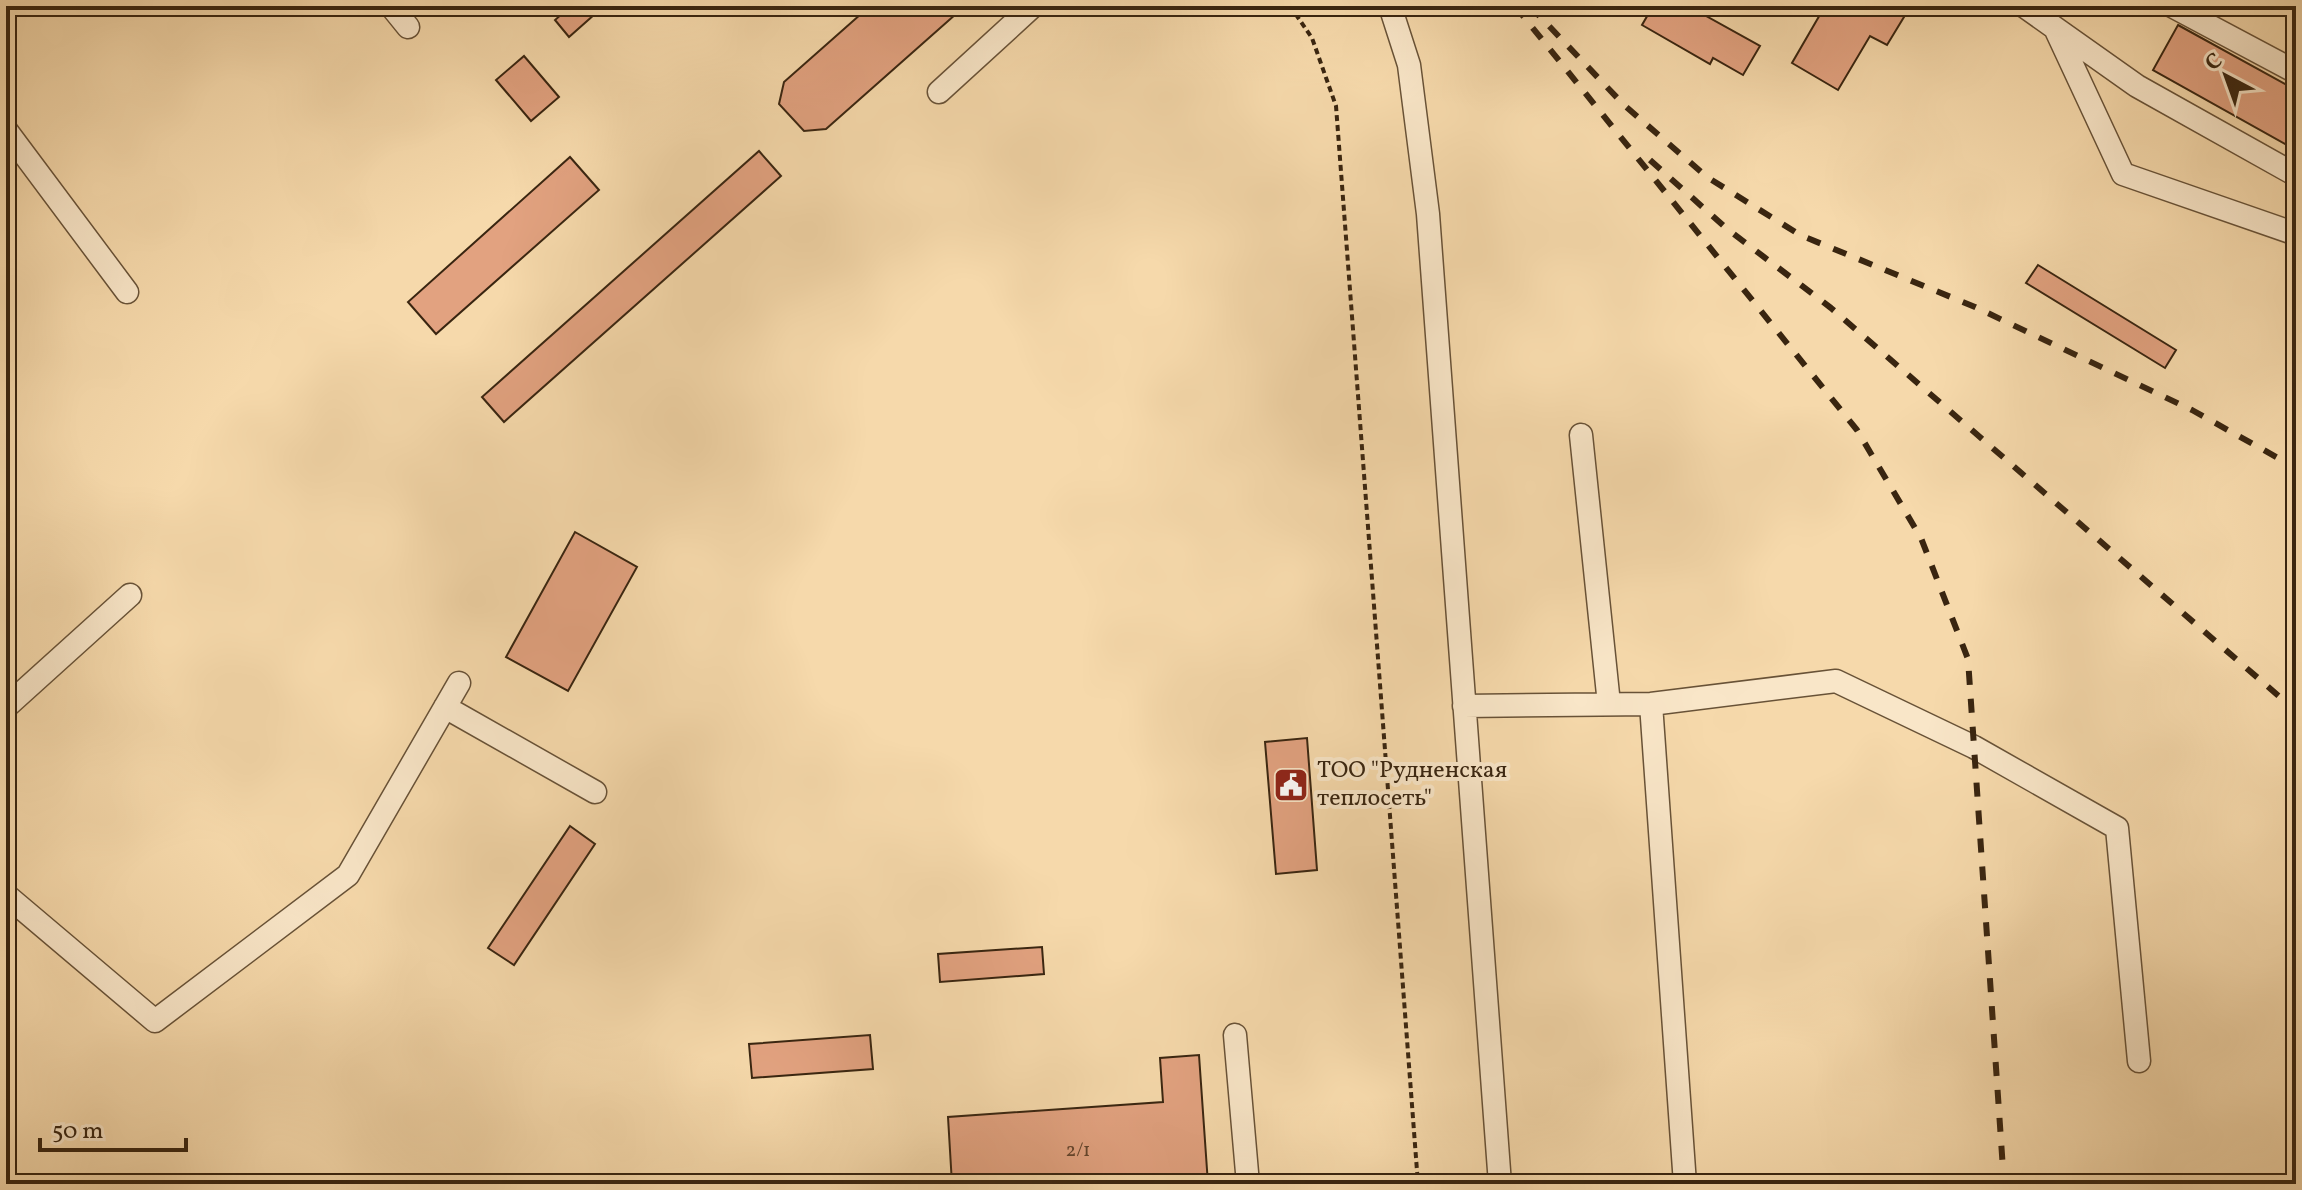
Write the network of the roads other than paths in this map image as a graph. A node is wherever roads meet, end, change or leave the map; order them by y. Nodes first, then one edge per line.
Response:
1 (391, 6) edge
2 (1033, 6) edge
3 (1390, 6) edge
4 (2024, 6) edge
5 (2172, 6) edge
6 (408, 27) dead end
7 (2055, 28) junction
8 (2296, 72) edge
9 (939, 92) dead end
10 (6, 130) edge
11 (2296, 175) edge
12 (2296, 234) edge
13 (127, 292) dead end
14 (1581, 435) dead end
15 (130, 595) dead end
16 (459, 683) dead end
17 (1609, 704) junction
18 (1651, 704) junction
19 (1464, 706) junction
20 (6, 707) edge
21 (445, 707) junction
22 (595, 792) dead end
23 (6, 895) edge
24 (1235, 1035) dead end
25 (2139, 1061) dead end
26 (1248, 1184) edge
27 (1500, 1184) edge
28 (1685, 1184) edge

1 - 6 street
2 - 9 street
3 - 19 street
4 - 7 street
5 - 8 street
7 - 11 street
7 - 12 street
10 - 13 street
14 - 17 street
15 - 20 street
16 - 21 street
17 - 18 street
17 - 19 street
18 - 25 street
18 - 28 street
19 - 27 street
21 - 22 street
21 - 23 street
24 - 26 street

